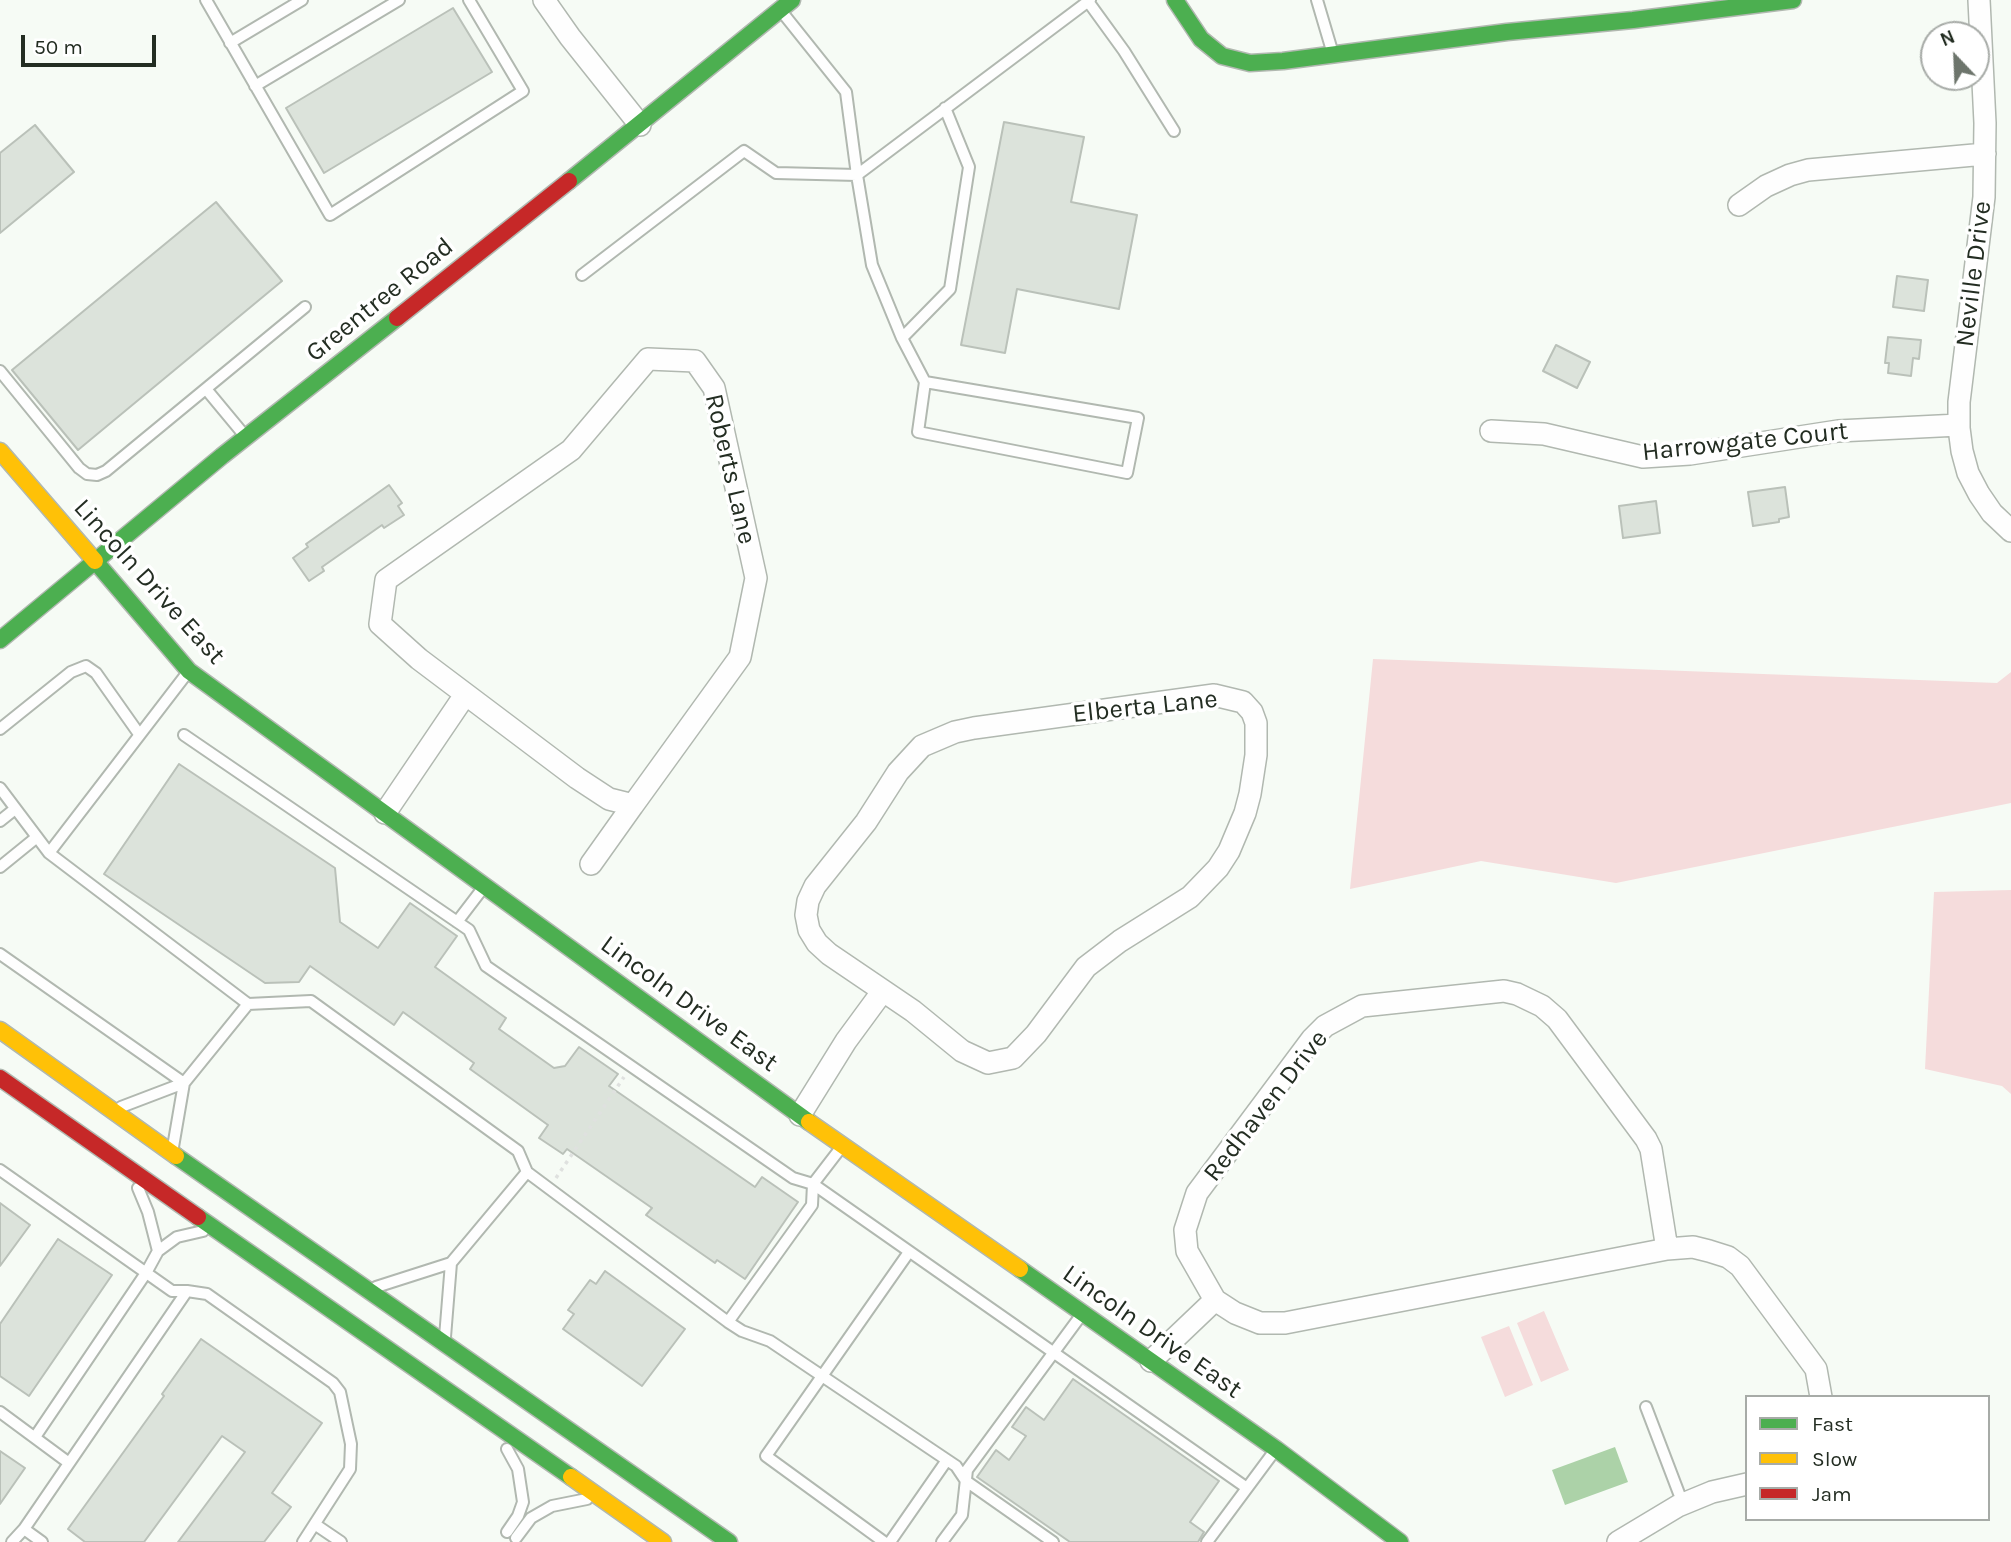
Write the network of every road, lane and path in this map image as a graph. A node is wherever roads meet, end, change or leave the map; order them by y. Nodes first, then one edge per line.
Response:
1 (206, 0) edge
2 (302, 0) edge
3 (399, 0) edge
4 (469, 0) edge
5 (1175, 0) edge
6 (1317, 0) edge
7 (1793, 0) edge
8 (1979, 0) edge
9 (1088, 1) edge
10 (553, 4) edge
11 (786, 5) edge
12 (230, 43) junction
13 (1333, 54) junction
14 (255, 86) junction
15 (946, 108) junction
16 (640, 125) junction
17 (1174, 131) dead end
18 (1985, 154) junction
19 (857, 175) junction
20 (1739, 205) dead end
21 (582, 275) dead end
22 (305, 307) dead end
23 (902, 338) junction
24 (0, 371) edge
25 (925, 382) junction
26 (206, 389) junction
27 (1959, 425) junction
28 (1491, 430) dead end
29 (246, 438) junction
30 (0, 451) edge
31 (2011, 531) edge
32 (95, 561) junction
33 (0, 640) edge
34 (189, 671) junction
35 (465, 695) junction
36 (0, 729) edge
37 (139, 734) junction
38 (184, 736) dead end
39 (0, 789) edge
40 (633, 805) junction
41 (15, 808) junction
42 (385, 813) junction
43 (0, 821) edge
44 (37, 837) junction
45 (49, 853) junction
46 (591, 864) dead end
47 (0, 867) edge
48 (484, 886) junction
49 (457, 922) junction
50 (0, 954) edge
51 (882, 992) junction
52 (248, 1004) junction
53 (0, 1030) edge
54 (632, 1066) junction
55 (0, 1078) edge
56 (184, 1083) junction
57 (111, 1111) junction
58 (800, 1115) junction
59 (843, 1145) junction
60 (172, 1153) junction
61 (124, 1165) junction
62 (0, 1170) edge
63 (527, 1172) junction
64 (813, 1184) junction
65 (549, 1188) junction
66 (215, 1228) junction
67 (1667, 1249) junction
68 (158, 1251) junction
69 (909, 1252) junction
70 (451, 1263) junction
71 (146, 1273) junction
72 (368, 1289) junction
73 (187, 1291) junction
74 (1215, 1300) junction
75 (1082, 1314) junction
76 (728, 1322) junction
77 (444, 1342) junction
78 (1053, 1353) junction
79 (1151, 1361) junction
80 (822, 1376) junction
81 (1821, 1395) edge
82 (1646, 1407) dead end
83 (0, 1412) edge
84 (488, 1420) junction
85 (35, 1437) junction
86 (1276, 1449) junction
87 (947, 1460) junction
88 (69, 1463) junction
89 (966, 1481) junction
90 (1745, 1484) edge
91 (1247, 1488) junction
92 (599, 1498) junction
93 (1682, 1504) junction
94 (316, 1525) junction
95 (24, 1528) junction
96 (1644, 1535) edge
97 (12, 1542) edge
98 (42, 1542) edge
99 (303, 1542) edge
100 (341, 1542) edge
101 (663, 1542) edge
102 (729, 1542) edge
103 (884, 1542) edge
104 (890, 1542) edge
105 (942, 1542) edge
106 (1053, 1542) edge
107 (1207, 1542) edge
108 (1400, 1542) edge
109 (1618, 1542) edge

1 - 12 lane
2 - 12 lane
3 - 14 lane
4 - 14 lane
5 - 13 main road
6 - 13 lane
7 - 13 main road
8 - 18 street, Neville Drive
9 - 15 lane
9 - 17 lane
10 - 16 street
11 - 16 main road, Greentree Road
11 - 19 lane
12 - 14 lane
15 - 19 lane
15 - 23 lane
16 - 29 main road, Greentree Road
18 - 20 street
18 - 27 street, Neville Drive
19 - 21 lane
19 - 23 lane
22 - 26 lane
23 - 25 lane
24 - 26 lane
25 - 25 lane
26 - 29 lane
27 - 28 street, Harrowgate Court
27 - 31 street, Neville Drive
29 - 32 main road, Greentree Road
30 - 32 main road, Lincoln Drive East
32 - 33 main road, Greentree Road
32 - 34 main road, Lincoln Drive East
34 - 37 lane
34 - 42 main road, Lincoln Drive East
35 - 40 street, Roberts Lane
35 - 40 street, Roberts Lane
35 - 42 street
36 - 37 lane
37 - 45 lane
38 - 49 lane
39 - 41 lane
40 - 46 street
41 - 43 lane
41 - 44 lane
42 - 48 main road, Lincoln Drive East
44 - 45 lane
44 - 47 lane
45 - 52 lane
48 - 49 lane
48 - 58 main road, Lincoln Drive East
49 - 54 lane
50 - 56 lane
51 - 51 street, Elberta Lane
51 - 58 street
52 - 56 lane
52 - 63 lane
53 - 57 main road
54 - 64 lane
54 - 65 path
55 - 61 main road
56 - 57 lane
56 - 60 lane
57 - 60 main road
58 - 59 main road, Lincoln Drive East
59 - 64 lane
59 - 75 main road, Lincoln Drive East
60 - 72 main road
61 - 66 main road
61 - 68 lane
62 - 71 lane
63 - 65 lane
63 - 70 lane
64 - 69 lane
64 - 76 lane
65 - 76 lane
66 - 68 lane
66 - 84 main road
67 - 74 street
67 - 74 street, Redhaven Drive
67 - 81 street
68 - 71 lane
69 - 78 lane
69 - 80 lane
70 - 72 lane
70 - 77 lane
71 - 73 lane
71 - 85 lane
72 - 77 main road
73 - 88 lane
73 - 94 lane
74 - 79 street
75 - 78 lane
75 - 79 main road, Lincoln Drive East
76 - 80 lane
77 - 102 main road
78 - 89 lane
78 - 91 lane
79 - 86 main road, Lincoln Drive East
80 - 87 lane
80 - 103 lane
82 - 93 lane
83 - 85 lane
84 - 92 main road
84 - 92 lane
85 - 88 lane
86 - 91 lane
86 - 108 main road, Lincoln Drive East
87 - 89 lane
87 - 104 lane
88 - 95 lane
89 - 105 lane
89 - 106 lane
90 - 93 street
91 - 107 lane
92 - 101 main road
93 - 96 street
94 - 99 lane
94 - 100 lane
95 - 97 lane
95 - 98 lane
96 - 109 street

